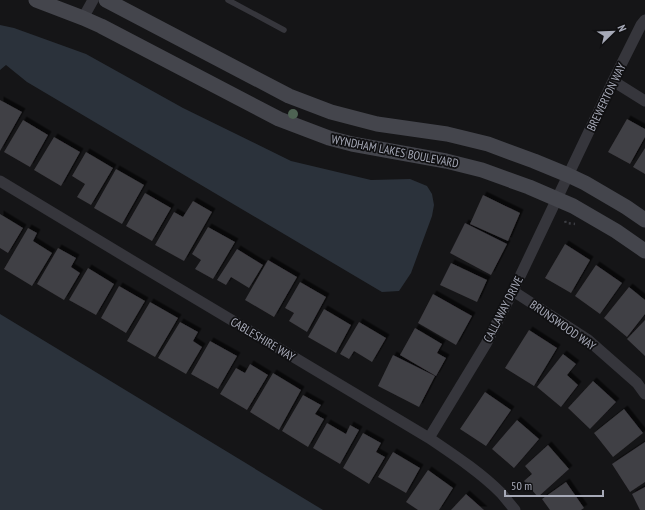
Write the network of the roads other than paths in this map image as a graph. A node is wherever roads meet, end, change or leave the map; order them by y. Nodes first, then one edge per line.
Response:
1 (36, 0) edge
2 (93, 0) edge
3 (106, 0) edge
4 (228, 0) edge
5 (83, 18) junction
6 (645, 20) edge
7 (284, 30) dead end
8 (613, 81) junction
9 (645, 101) edge
10 (568, 175) junction
11 (0, 181) edge
12 (557, 199) junction
13 (645, 220) edge
14 (645, 251) edge
15 (513, 291) junction
16 (645, 394) edge
17 (429, 438) junction
18 (515, 510) edge

1 - 5 street, WYNDHAM LAKES BOULEVARD
2 - 5 street
3 - 10 street, WYNDHAM LAKES BOULEVARD
4 - 7 lane
5 - 12 street, WYNDHAM LAKES BOULEVARD
6 - 8 street, BREWERTON WAY
8 - 9 street
8 - 10 street, BREWERTON WAY
10 - 12 street, CALLAWAY DRIVE
10 - 13 street, WYNDHAM LAKES BOULEVARD
11 - 17 street, CABLESHIRE WAY
12 - 14 street, WYNDHAM LAKES BOULEVARD
12 - 15 street, CALLAWAY DRIVE
15 - 16 street, BRUNSWOOD WAY
15 - 17 street, CALLAWAY DRIVE
17 - 18 street, CABLESHIRE WAY

